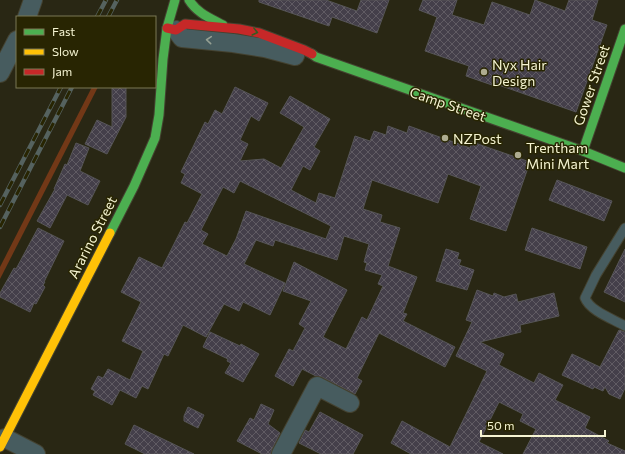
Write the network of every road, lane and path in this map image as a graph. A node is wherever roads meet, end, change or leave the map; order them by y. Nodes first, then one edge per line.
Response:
1 (33, 0) edge
2 (175, 0) edge
3 (189, 0) edge
4 (27, 16) edge
5 (228, 28) junction
6 (172, 29) junction
7 (625, 29) edge
8 (16, 42) edge
9 (316, 57) junction
10 (0, 73) edge
11 (583, 151) junction
12 (625, 168) edge
13 (625, 228) edge
14 (625, 326) edge
15 (350, 403) dead end
16 (2, 442) edge
17 (36, 454) edge
18 (281, 454) edge

1 - 4 street
2 - 6 street, Ararino Street
3 - 5 street
5 - 6 street, Camp Street
5 -> 9 street, Camp Street
9 -> 6 street, Camp Street
6 - 16 street, Ararino Street
7 - 11 street, Gower Street
8 - 10 street
9 - 11 street, Camp Street
11 - 12 street, Camp Street
13 - 14 lane
15 - 18 street
16 - 17 street

